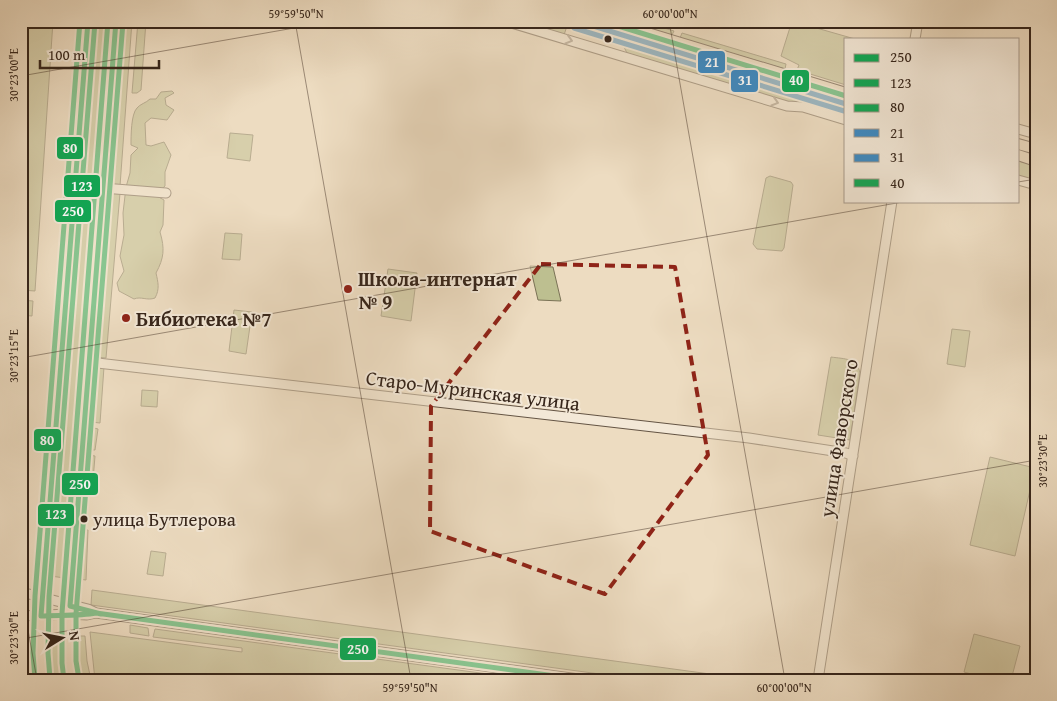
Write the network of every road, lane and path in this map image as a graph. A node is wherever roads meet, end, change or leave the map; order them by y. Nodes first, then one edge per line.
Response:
1 (88, 21) edge
2 (116, 21) edge
3 (506, 21) edge
4 (576, 21) edge
5 (608, 21) edge
6 (918, 21) edge
7 (916, 38) edge
8 (844, 91) edge
9 (844, 103) edge
10 (844, 119) edge
11 (1020, 129) edge
12 (1036, 134) edge
13 (1020, 145) edge
14 (1036, 150) edge
15 (1020, 156) edge
16 (1036, 161) edge
17 (1020, 181) edge
18 (1036, 185) edge
19 (103, 188) junction
20 (166, 193) dead end
21 (892, 202) edge
22 (89, 362) junction
23 (852, 456) junction
24 (21, 592) edge
25 (42, 597) junction
26 (70, 610) junction
27 (21, 616) edge
28 (41, 616) junction
29 (43, 680) edge
30 (72, 680) edge
31 (586, 680) edge
32 (818, 680) edge

1 - 25 main road
2 - 19 main road
3 -> 10 street
4 - 9 main road
5 - 8 main road
6 - 7 street
11 - 12 street
13 - 14 main road
15 - 16 main road
17 - 18 street
19 - 20 street
19 - 22 main road
21 - 23 street, улица Фаворского
22 - 23 street, Старо-Муринская улица
22 - 26 main road
23 - 32 street, улица Фаворского
24 - 25 street
25 - 26 street
25 - 28 main road
26 - 28 street
26 - 30 main road
26 - 31 street
27 - 28 street
28 - 29 main road

